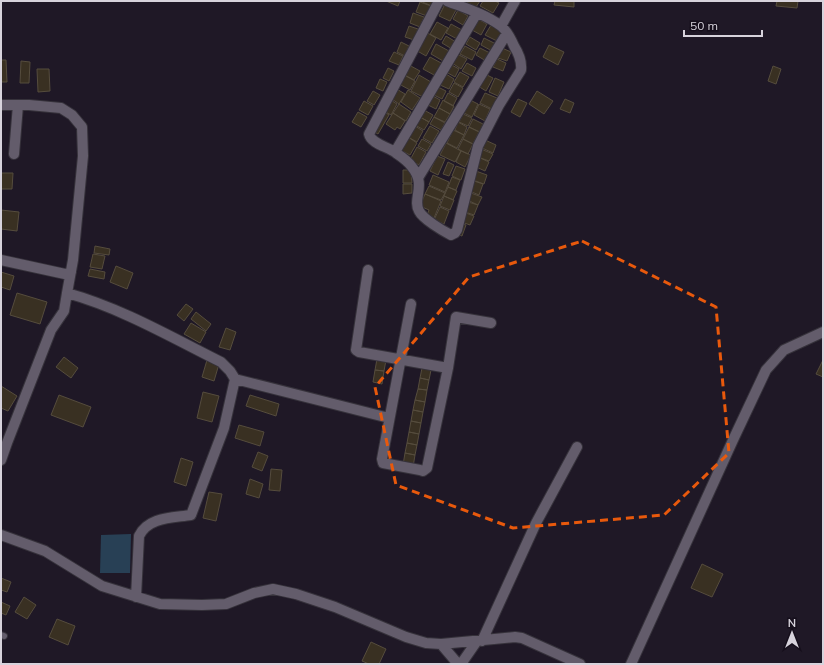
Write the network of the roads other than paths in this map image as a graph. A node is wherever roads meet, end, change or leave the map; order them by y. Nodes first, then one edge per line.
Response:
1 (439, 1) edge
2 (447, 1) edge
3 (516, 1) edge
4 (477, 13) junction
5 (504, 30) junction
6 (18, 104) junction
7 (1, 105) edge
8 (395, 152) junction
9 (14, 154) dead end
10 (418, 178) junction
11 (1, 260) edge
12 (368, 270) dead end
13 (71, 272) junction
14 (67, 293) junction
15 (410, 304) dead end
16 (491, 323) dead end
17 (823, 332) edge
18 (400, 359) junction
19 (448, 368) junction
20 (235, 379) junction
21 (389, 418) junction
22 (577, 447) dead end
23 (1, 460) edge
24 (1, 535) edge
25 (136, 597) junction
26 (480, 641) junction
27 (441, 644) junction
28 (460, 664) edge
29 (580, 664) edge
30 (631, 664) edge

1 - 8 street
2 - 4 street
3 - 5 street
4 - 5 street
4 - 8 street
5 - 10 street
5 - 10 street
6 - 7 street
6 - 9 street
6 - 13 street
8 - 10 street
11 - 13 street
12 - 18 street
13 - 14 street
14 - 20 street
14 - 23 street
15 - 18 street
16 - 19 street
17 - 30 street
18 - 19 street
18 - 21 street
19 - 21 street
20 - 21 street
20 - 25 street
22 - 26 street
24 - 25 street
25 - 27 street
26 - 27 street
26 - 28 street
26 - 29 street
27 - 28 street

